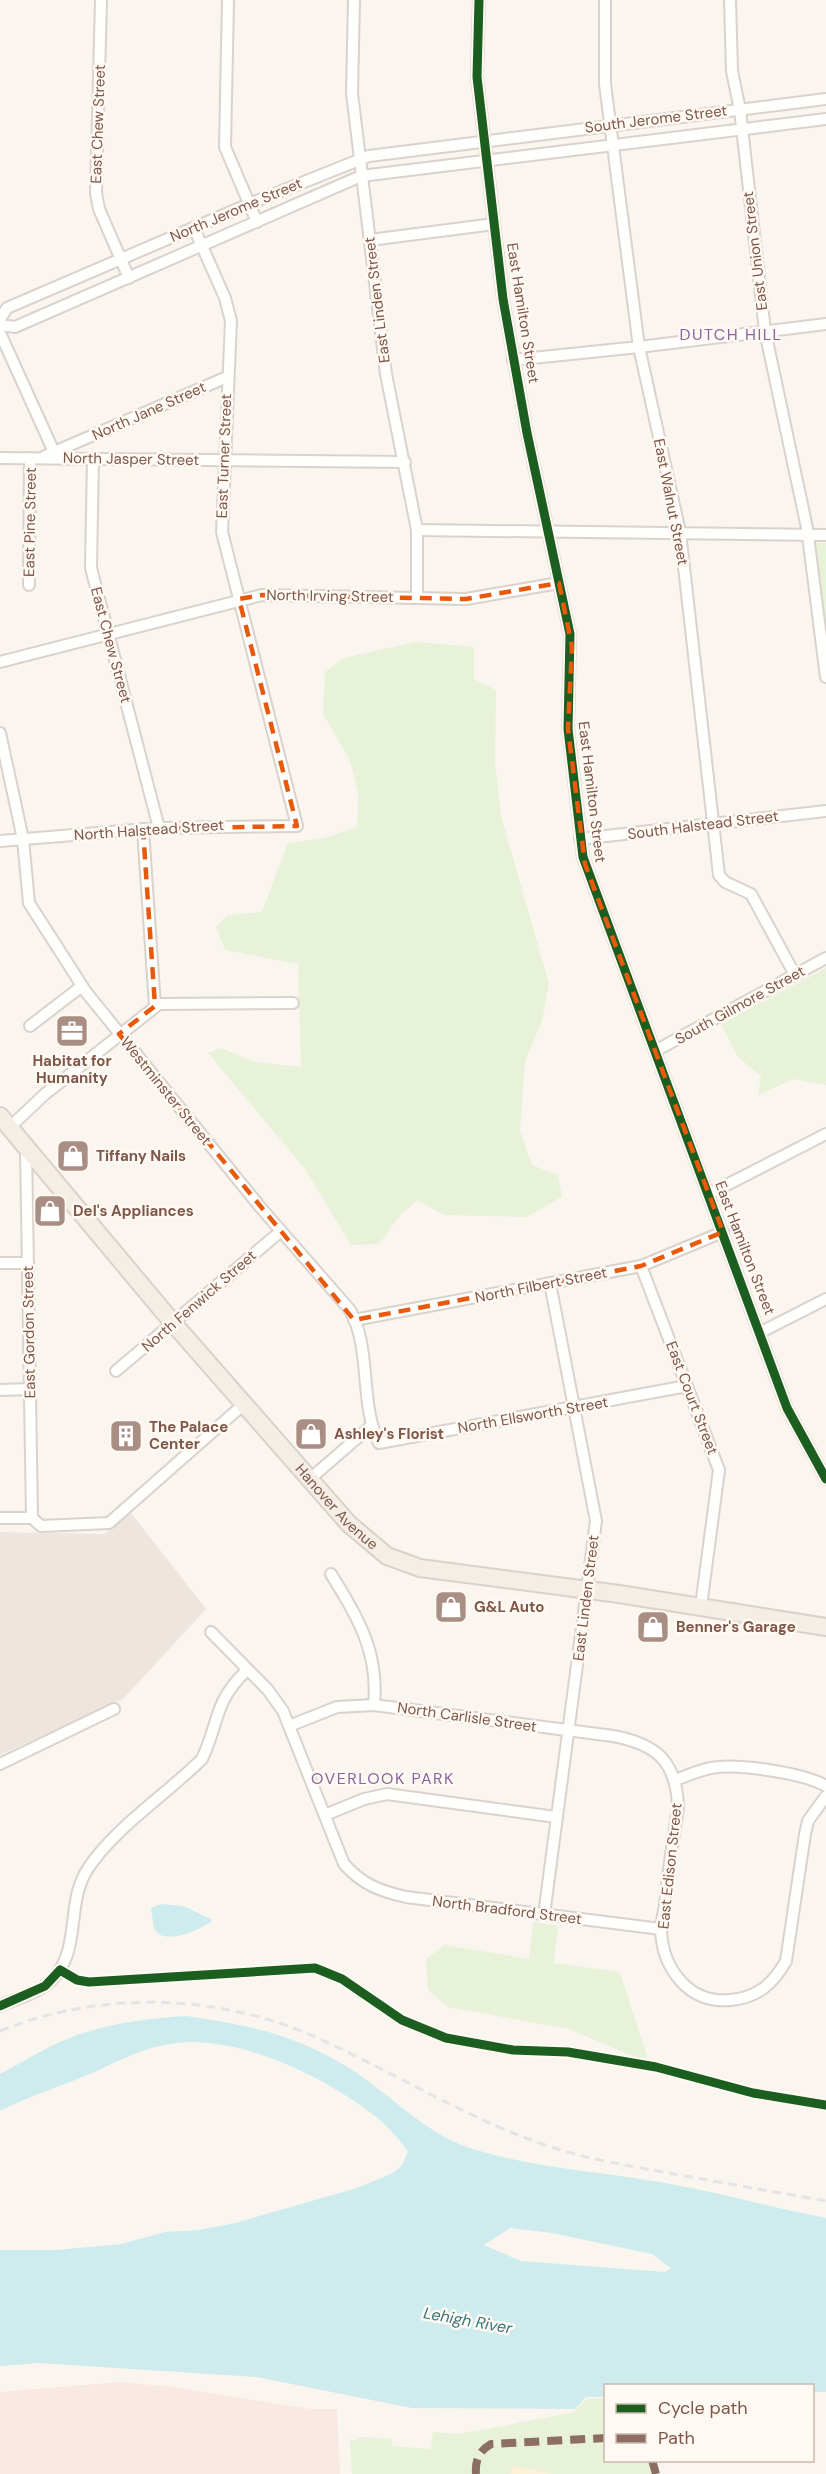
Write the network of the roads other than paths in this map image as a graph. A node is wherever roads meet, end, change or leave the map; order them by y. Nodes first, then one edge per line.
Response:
1 (101, 0) edge
2 (228, 0) edge
3 (354, 0) edge
4 (479, 0) edge
5 (605, 0) edge
6 (730, 0) edge
7 (826, 99) edge
8 (740, 110) junction
9 (826, 119) edge
10 (612, 124) junction
11 (742, 130) junction
12 (486, 140) junction
13 (614, 144) junction
14 (359, 159) junction
15 (488, 160) junction
16 (361, 176) junction
17 (249, 204) junction
18 (257, 222) junction
19 (494, 224) junction
20 (194, 228) junction
21 (369, 240) junction
22 (202, 246) junction
23 (121, 260) junction
24 (129, 278) junction
25 (0, 319) edge
26 (826, 324) edge
27 (0, 325) edge
28 (765, 331) junction
29 (0, 333) edge
30 (639, 347) junction
31 (513, 360) junction
32 (227, 377) junction
33 (54, 452) junction
34 (0, 458) edge
35 (34, 458) junction
36 (93, 458) junction
37 (224, 460) junction
38 (405, 462) junction
39 (417, 530) junction
40 (548, 530) junction
41 (680, 532) junction
42 (808, 535) junction
43 (826, 535) edge
44 (559, 583) junction
45 (29, 585) dead end
46 (417, 597) junction
47 (239, 599) junction
48 (108, 634) junction
49 (0, 662) edge
50 (826, 677) edge
51 (0, 734) edge
52 (826, 811) edge
53 (711, 824) junction
54 (297, 826) joint
55 (159, 828) junction
56 (144, 829) junction
57 (24, 839) junction
58 (580, 839) junction
59 (0, 841) edge
60 (826, 958) edge
61 (795, 975) junction
62 (82, 986) junction
63 (293, 1003) dead end
64 (155, 1006) junction
65 (30, 1026) dead end
66 (120, 1034) junction
67 (655, 1051) junction
68 (5, 1122) edge
69 (826, 1134) edge
70 (26, 1147) junction
71 (709, 1194) junction
72 (281, 1231) junction
73 (723, 1232) junction
74 (0, 1263) edge
75 (28, 1263) junction
76 (640, 1266) junction
77 (550, 1282) junction
78 (826, 1299) edge
79 (354, 1320) junction
80 (173, 1323) junction
81 (761, 1332) junction
82 (116, 1371) dead end
83 (687, 1386) junction
84 (30, 1389) junction
85 (0, 1390) edge
86 (244, 1404) junction
87 (574, 1407) junction
88 (371, 1426) junction
89 (311, 1478) junction
90 (826, 1478) edge
91 (0, 1518) edge
92 (32, 1518) junction
93 (331, 1574) dead end
94 (586, 1589) junction
95 (701, 1606) junction
96 (826, 1627) edge
97 (211, 1632) dead end
98 (246, 1671) junction
99 (374, 1705) junction
100 (114, 1709) dead end
101 (289, 1726) junction
102 (568, 1731) junction
103 (646, 1746) joint
104 (0, 1764) edge
105 (675, 1780) junction
106 (826, 1786) edge
107 (826, 1796) edge
108 (325, 1815) junction
109 (556, 1817) junction
110 (544, 1915) junction
111 (661, 1929) junction
112 (0, 2006) edge

1 - 23 street, East Chew Street
2 - 17 street
3 - 14 street, East Linden Street
4 - 12 street, East Hamilton Street
5 - 10 street, East Walnut Street
6 - 8 street, East Union Street
7 - 8 street, South Jerome Street
8 - 10 street, South Jerome Street
8 - 11 street, East Union Street
9 - 11 street, South Jerome Street
10 - 12 street, South Jerome Street
10 - 13 street, East Walnut Street
11 - 13 street, South Jerome Street
11 - 28 street, East Union Street
12 - 14 street, North Jerome Street
12 - 15 street, East Hamilton Street
13 - 15 street, South Jerome Street
13 - 30 street, East Walnut Street
14 - 16 street, East Linden Street
14 - 17 street, North Jerome Street
15 - 16 street, North Jerome Street
15 - 19 street, East Hamilton Street
16 - 18 street, North Jerome Street
16 - 21 street, East Linden Street
17 - 18 street
17 - 20 street, North Jerome Street
18 - 22 street, North Jerome Street
19 - 21 street
19 - 31 street, East Hamilton Street
20 - 22 street, East Turner Street
20 - 23 street, North Jerome Street
21 - 38 street, East Linden Street
22 - 24 street, North Jerome Street
22 - 32 street, East Turner Street
23 - 24 street, East Chew Street
23 - 25 street, North Jerome Street
24 - 27 street, North Jerome Street
26 - 28 street
28 - 30 street
28 - 42 street, East Union Street
29 - 33 street
30 - 31 street
30 - 41 street, East Walnut Street
31 - 40 street, East Hamilton Street
32 - 33 street, North Jane Street
32 - 37 street, East Turner Street
33 - 35 street, North Jane Street
34 - 35 street, North Jasper Street
35 - 36 street, North Jasper Street
35 - 45 street, East Pine Street
36 - 37 street, North Jasper Street
36 - 48 street, East Chew Street
37 - 38 street, North Jasper Street
37 - 47 street, East Turner Street
38 - 39 street, East Linden Street
39 - 40 street
39 - 46 street, East Linden Street
40 - 41 street
40 - 44 street, East Hamilton Street
41 - 42 street
41 - 53 street, East Walnut Street
42 - 43 street
42 - 50 street, East Union Street
44 - 46 street, North Irving Street
44 - 58 street, East Hamilton Street
46 - 47 street, North Irving Street
47 - 48 street, North Irving Street
47 - 54 street, East Turner Street
48 - 49 street, North Irving Street
48 - 55 street, East Chew Street
51 - 57 street
52 - 53 street, South Halstead Street
53 - 58 street, South Halstead Street
53 - 61 street, East Walnut Street
54 - 55 street, North Halstead Street
55 - 56 street, North Halstead Street
56 - 57 street, North Halstead Street
56 - 64 street
57 - 59 street, North Halstead Street
57 - 62 street, Westminster Street
58 - 67 street, East Hamilton Street
60 - 61 street, South Gilmore Street
61 - 67 street, South Gilmore Street
62 - 65 street
62 - 66 street, Westminster Street
63 - 64 street
64 - 66 street
66 - 68 street
66 - 72 street, Westminster Street
67 - 71 street, East Hamilton Street
68 - 70 main road, Hanover Avenue
69 - 71 street
70 - 75 street, East Gordon Street
70 - 80 main road, Hanover Avenue
71 - 73 street, East Hamilton Street
72 - 79 street, Westminster Street
72 - 80 street, North Fenwick Street
73 - 76 street, North Filbert Street
73 - 81 street, East Hamilton Street
74 - 75 street
75 - 84 street, East Gordon Street
76 - 77 street, North Filbert Street
76 - 83 street, East Court Street
77 - 79 street, North Filbert Street
77 - 87 street, East Linden Street
78 - 81 street
79 - 88 street
80 - 82 street, North Fenwick Street
80 - 86 main road, Hanover Avenue
81 - 90 street, East Hamilton Street
83 - 87 street, North Ellsworth Street
83 - 95 street, East Court Street
84 - 85 street
84 - 92 street, East Gordon Street
86 - 89 main road, Hanover Avenue
86 - 92 street
87 - 88 street, North Ellsworth Street
87 - 94 street, East Linden Street
88 - 89 street
89 - 94 main road, Hanover Avenue
91 - 92 street
93 - 99 street
94 - 95 main road, Hanover Avenue
94 - 102 street, East Linden Street
95 - 96 main road, Hanover Avenue
97 - 98 street
98 - 101 street
98 - 112 street
99 - 101 street, North Carlisle Street
99 - 102 street, North Carlisle Street
100 - 104 street
101 - 108 street
102 - 103 street, North Carlisle Street
102 - 109 street, East Linden Street
103 - 105 street, East Edison Street
105 - 106 street
105 - 111 street, East Edison Street
107 - 111 street, East Edison Street
108 - 109 street
108 - 110 street, North Bradford Street
109 - 110 street, East Linden Street
110 - 111 street, North Bradford Street

